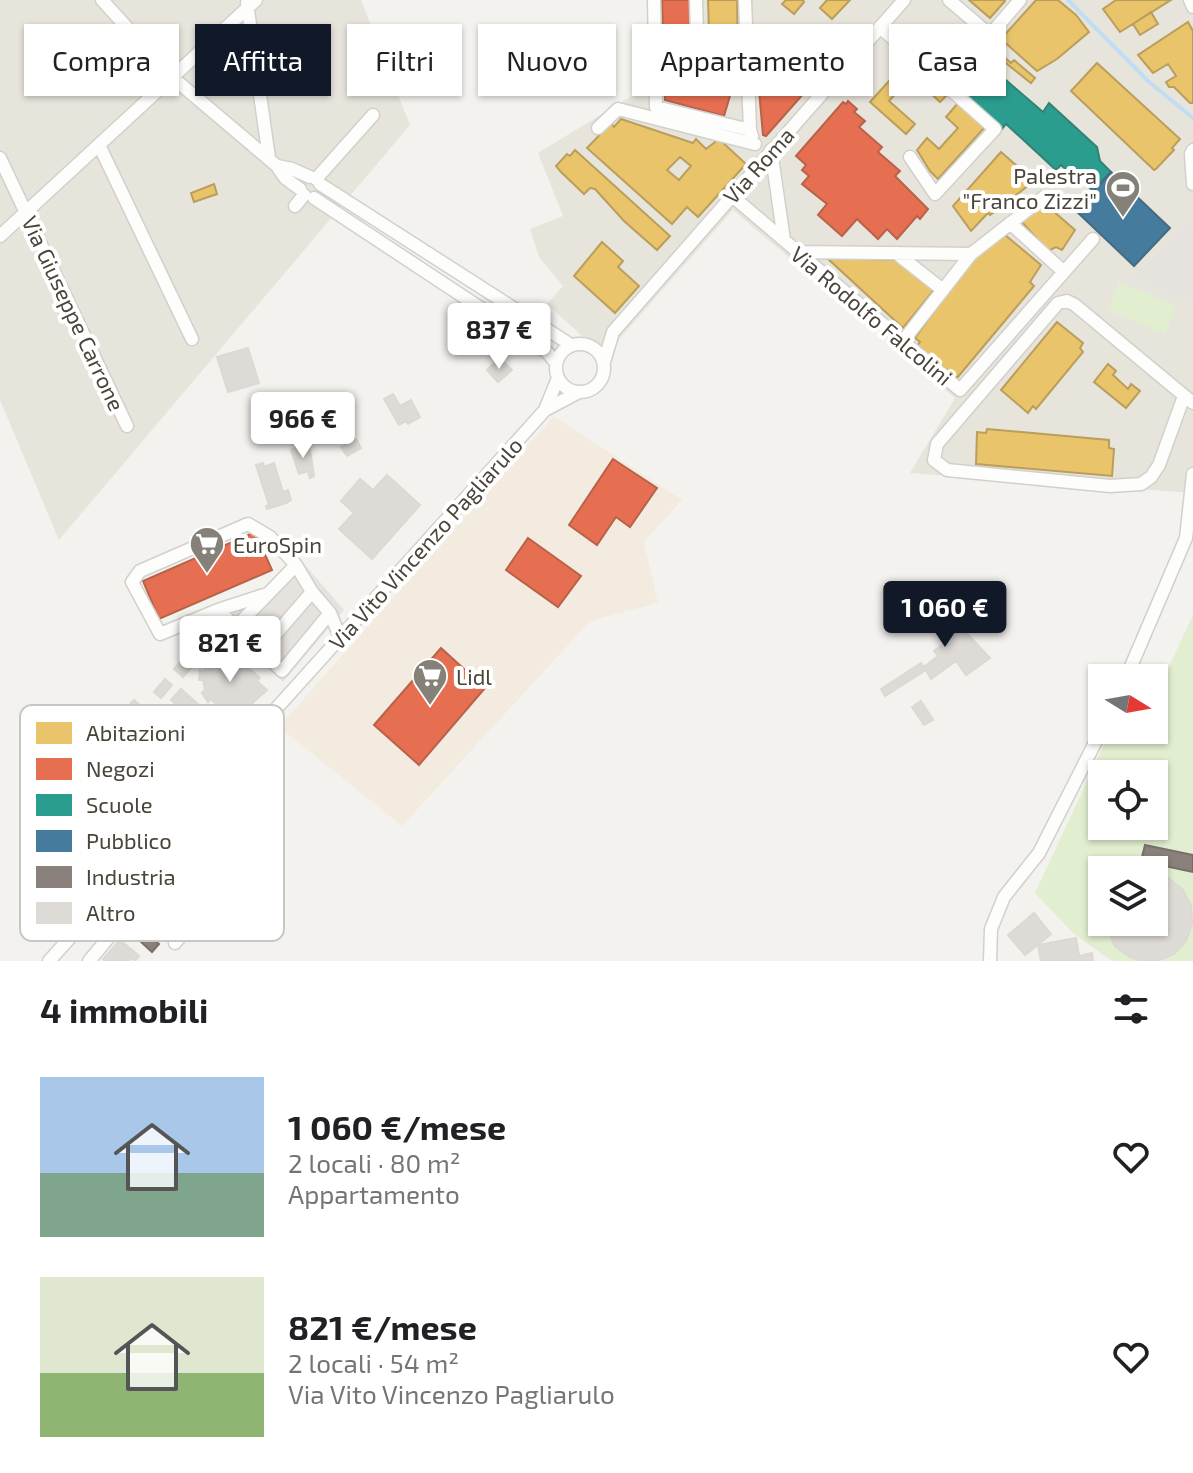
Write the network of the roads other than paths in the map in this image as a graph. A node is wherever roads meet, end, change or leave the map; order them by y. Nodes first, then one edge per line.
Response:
1 (102, 0) edge
2 (654, 0) edge
3 (696, 0) edge
4 (745, 0) edge
5 (904, 0) edge
6 (949, 0) edge
7 (1020, 0) edge
8 (1190, 0) edge
9 (250, 2) edge
10 (1193, 7) edge
11 (124, 24) edge
12 (697, 24) edge
13 (746, 24) edge
14 (880, 27) junction
15 (179, 70) edge
16 (179, 83) edge
17 (152, 96) edge
18 (749, 96) edge
19 (373, 115) dead end
20 (598, 128) dead end
21 (750, 130) junction
22 (755, 144) junction
23 (99, 145) junction
24 (1193, 150) edge
25 (766, 156) junction
26 (910, 157) dead end
27 (0, 158) edge
28 (273, 162) junction
29 (315, 180) junction
30 (1193, 184) edge
31 (306, 194) junction
32 (731, 195) junction
33 (1044, 197) dead end
34 (295, 206) dead end
35 (26, 212) junction
36 (1010, 223) junction
37 (0, 236) edge
38 (1093, 239) dead end
39 (784, 240) junction
40 (799, 252) junction
41 (896, 253) junction
42 (971, 254) junction
43 (1064, 272) junction
44 (943, 290) junction
45 (613, 332) junction
46 (192, 339) dead end
47 (903, 341) junction
48 (588, 344) junction
49 (571, 345) junction
50 (604, 362) junction
51 (556, 363) junction
52 (558, 378) junction
53 (579, 392) junction
54 (1188, 399) edge
55 (545, 410) junction
56 (127, 426) dead end
57 (1193, 474) edge
58 (1190, 539) edge
59 (296, 565) junction
60 (312, 592) junction
61 (267, 594) junction
62 (218, 610) junction
63 (330, 613) junction
64 (236, 627) junction
65 (340, 637) junction
66 (261, 651) junction
67 (1132, 664) edge
68 (282, 671) junction
69 (293, 690) junction
70 (280, 705) edge
71 (1094, 744) edge
72 (67, 941) edge
73 (106, 941) edge
74 (49, 961) edge
75 (89, 961) edge
76 (990, 961) edge

1 - 11 street
2 - 21 street
3 - 12 street
4 - 13 street, Via Rodolfo Falcolini
5 - 14 street, Via Roma
6 - 7 street
8 - 10 street
9 - 15 street
9 - 28 street
14 - 25 street, Via Roma
14 - 26 street
16 - 28 street
17 - 23 street
18 - 21 street, Via Rodolfo Falcolini
19 - 29 street
20 - 22 street
21 - 22 street, Via Rodolfo Falcolini
22 - 25 street, Via Rodolfo Falcolini
23 - 35 street
23 - 46 street
24 - 30 street
25 - 32 street, Via Roma
25 - 39 street, Via Rodolfo Falcolini
27 - 35 street, Via Giuseppe Carrone
28 - 29 street
28 - 31 street
29 - 31 street
29 - 31 street
29 - 49 street
31 - 34 street
31 - 51 street
32 - 39 street, Via Rodolfo Falcolini
32 - 45 street, Via Roma
33 - 36 street
35 - 37 street
35 - 56 street, Via Giuseppe Carrone
36 - 42 street
36 - 43 street
38 - 43 street
39 - 40 street, Via Rodolfo Falcolini
40 - 41 street
40 - 47 street, Via Rodolfo Falcolini
41 - 42 street
41 - 44 street
42 - 44 street
43 - 47 street, Via Rodolfo Falcolini
44 - 47 street
45 - 48 street, Via Roma
45 - 50 street, Via Roma
48 - 49 street
48 - 50 street
49 - 51 street
50 - 53 street
51 - 52 street
52 - 53 street
52 - 55 street, Via Vito Vincenzo Pagliarulo
53 - 55 street, Via Vito Vincenzo Pagliarulo
54 - 54 street
55 - 65 street, Via Vito Vincenzo Pagliarulo
57 - 58 street
58 - 67 street
59 - 60 street
59 - 61 street
59 - 62 street
60 - 63 street
60 - 66 street
61 - 62 street
61 - 64 street
62 - 64 street
63 - 65 street
63 - 68 street
64 - 66 street
65 - 69 street, Via Vito Vincenzo Pagliarulo
66 - 68 street
68 - 69 street
69 - 70 street, Via Vito Vincenzo Pagliarulo
71 - 76 street
72 - 74 street, Via Vito Vincenzo Pagliarulo
73 - 75 street

